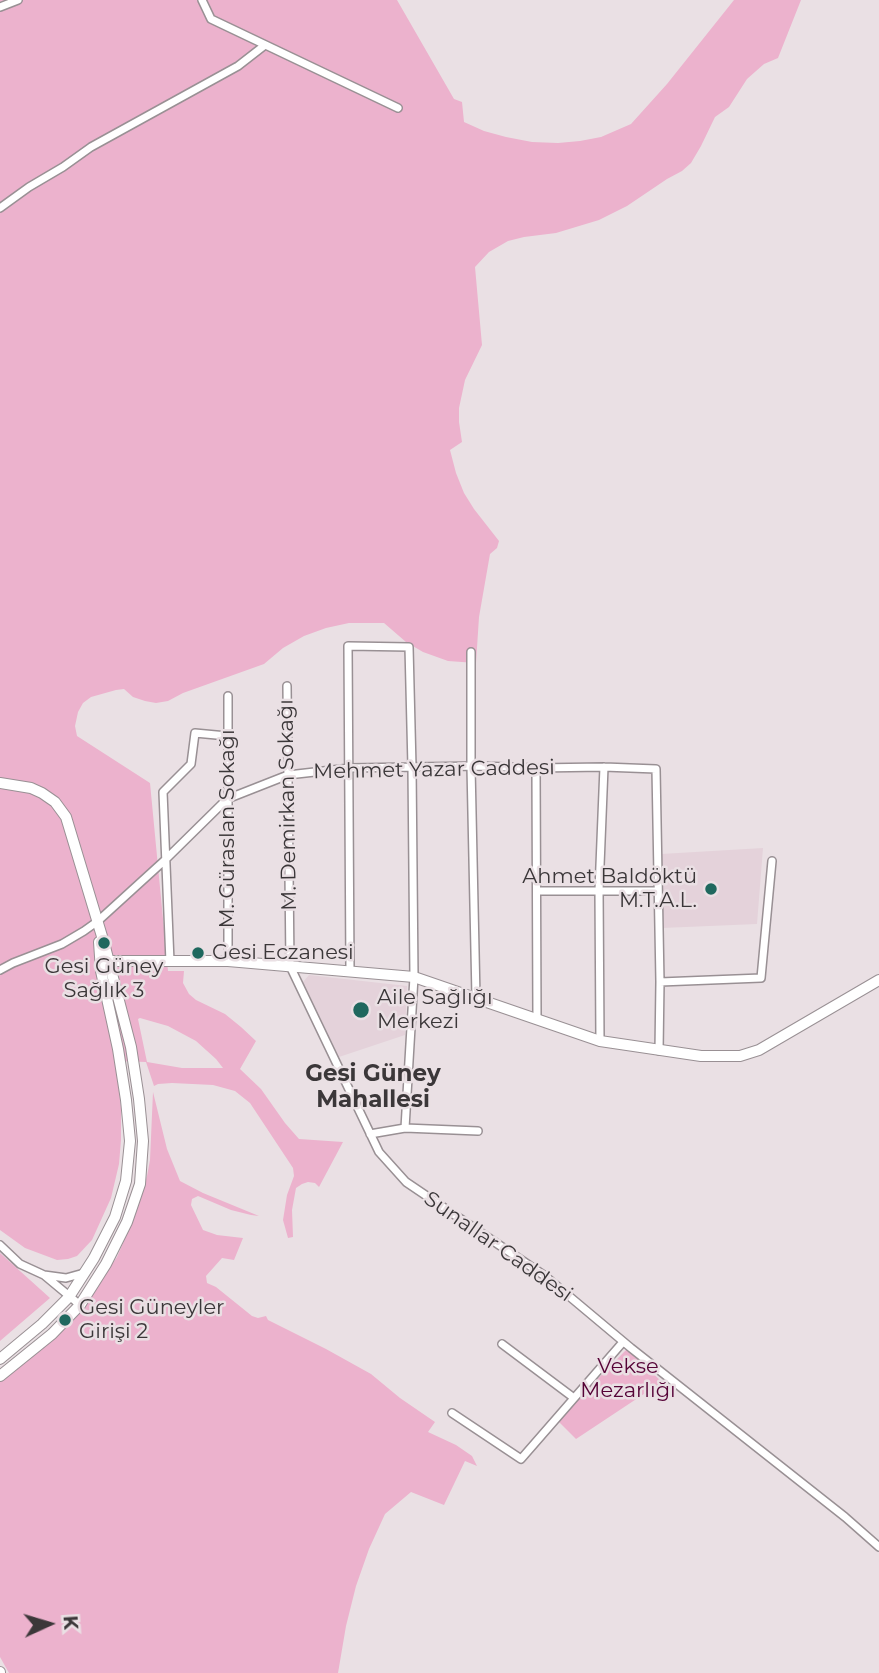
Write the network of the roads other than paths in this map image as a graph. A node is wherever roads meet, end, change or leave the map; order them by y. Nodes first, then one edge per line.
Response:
1 (18, 0) edge
2 (202, 0) edge
3 (0, 7) edge
4 (265, 45) junction
5 (398, 108) dead end
6 (0, 208) edge
7 (471, 652) dead end
8 (287, 686) dead end
9 (228, 696) dead end
10 (227, 736) junction
11 (412, 767) junction
12 (471, 767) junction
13 (604, 767) junction
14 (350, 768) junction
15 (536, 768) junction
16 (288, 775) junction
17 (0, 783) edge
18 (227, 799) junction
19 (165, 860) junction
20 (772, 861) dead end
21 (599, 890) junction
22 (537, 891) junction
23 (658, 891) junction
24 (98, 921) junction
25 (108, 961) junction
26 (228, 961) junction
27 (170, 962) junction
28 (290, 966) junction
29 (0, 970) edge
30 (350, 971) junction
31 (414, 977) junction
32 (879, 980) edge
33 (660, 982) junction
34 (476, 997) junction
35 (537, 1020) junction
36 (600, 1041) junction
37 (659, 1051) junction
38 (405, 1128) junction
39 (478, 1131) dead end
40 (370, 1134) junction
41 (0, 1245) edge
42 (84, 1273) junction
43 (44, 1275) junction
44 (69, 1297) junction
45 (80, 1305) junction
46 (623, 1342) junction
47 (502, 1344) dead end
48 (0, 1359) edge
49 (0, 1376) edge
50 (574, 1398) junction
51 (452, 1413) dead end
52 (879, 1547) edge

1 - 3 street
2 - 4 street
4 - 5 street
4 - 6 street
7 - 12 street
8 - 16 street, M. Demirkan Sokağı
9 - 10 street, M. Güraslan Sokağı
10 - 18 street, M. Güraslan Sokağı
10 - 19 street
11 - 12 street, Mehmet Yazar Caddesi
11 - 14 street, Mehmet Yazar Caddesi
11 - 14 street
11 - 31 street
12 - 15 street, Mehmet Yazar Caddesi
12 - 34 street
13 - 15 street, Mehmet Yazar Caddesi
13 - 21 street
13 - 23 street, Mehmet Yazar Caddesi
14 - 16 street, Mehmet Yazar Caddesi
14 - 30 street
15 - 22 street
16 - 18 street, Mehmet Yazar Caddesi
16 - 28 street, M. Demirkan Sokağı
17 - 24 street
18 - 19 street, Mehmet Yazar Caddesi
18 - 26 street, M. Güraslan Sokağı
19 - 24 street, Mehmet Yazar Caddesi
19 - 27 street
20 - 33 street
21 - 22 street
21 - 23 street
21 - 36 street
22 - 35 street
23 - 33 street
24 - 25 street
24 - 29 street, Mehmet Yazar Caddesi
24 - 42 street
25 - 27 street
25 - 45 street
26 - 27 street
26 - 28 street
28 - 30 street
28 - 40 street, Sunallar Caddesi
30 - 31 street
31 - 34 street
31 - 38 street
32 - 37 street
33 - 37 street
34 - 35 street
35 - 36 street
36 - 37 street
38 - 39 street
38 - 40 street
40 - 46 street, Sunallar Caddesi
41 - 43 street
42 - 43 street
42 - 44 street
43 - 44 street
44 - 45 street
44 - 48 street
45 - 49 street
46 - 50 street
46 - 52 street, Sunallar Caddesi
47 - 50 street
50 - 51 street

